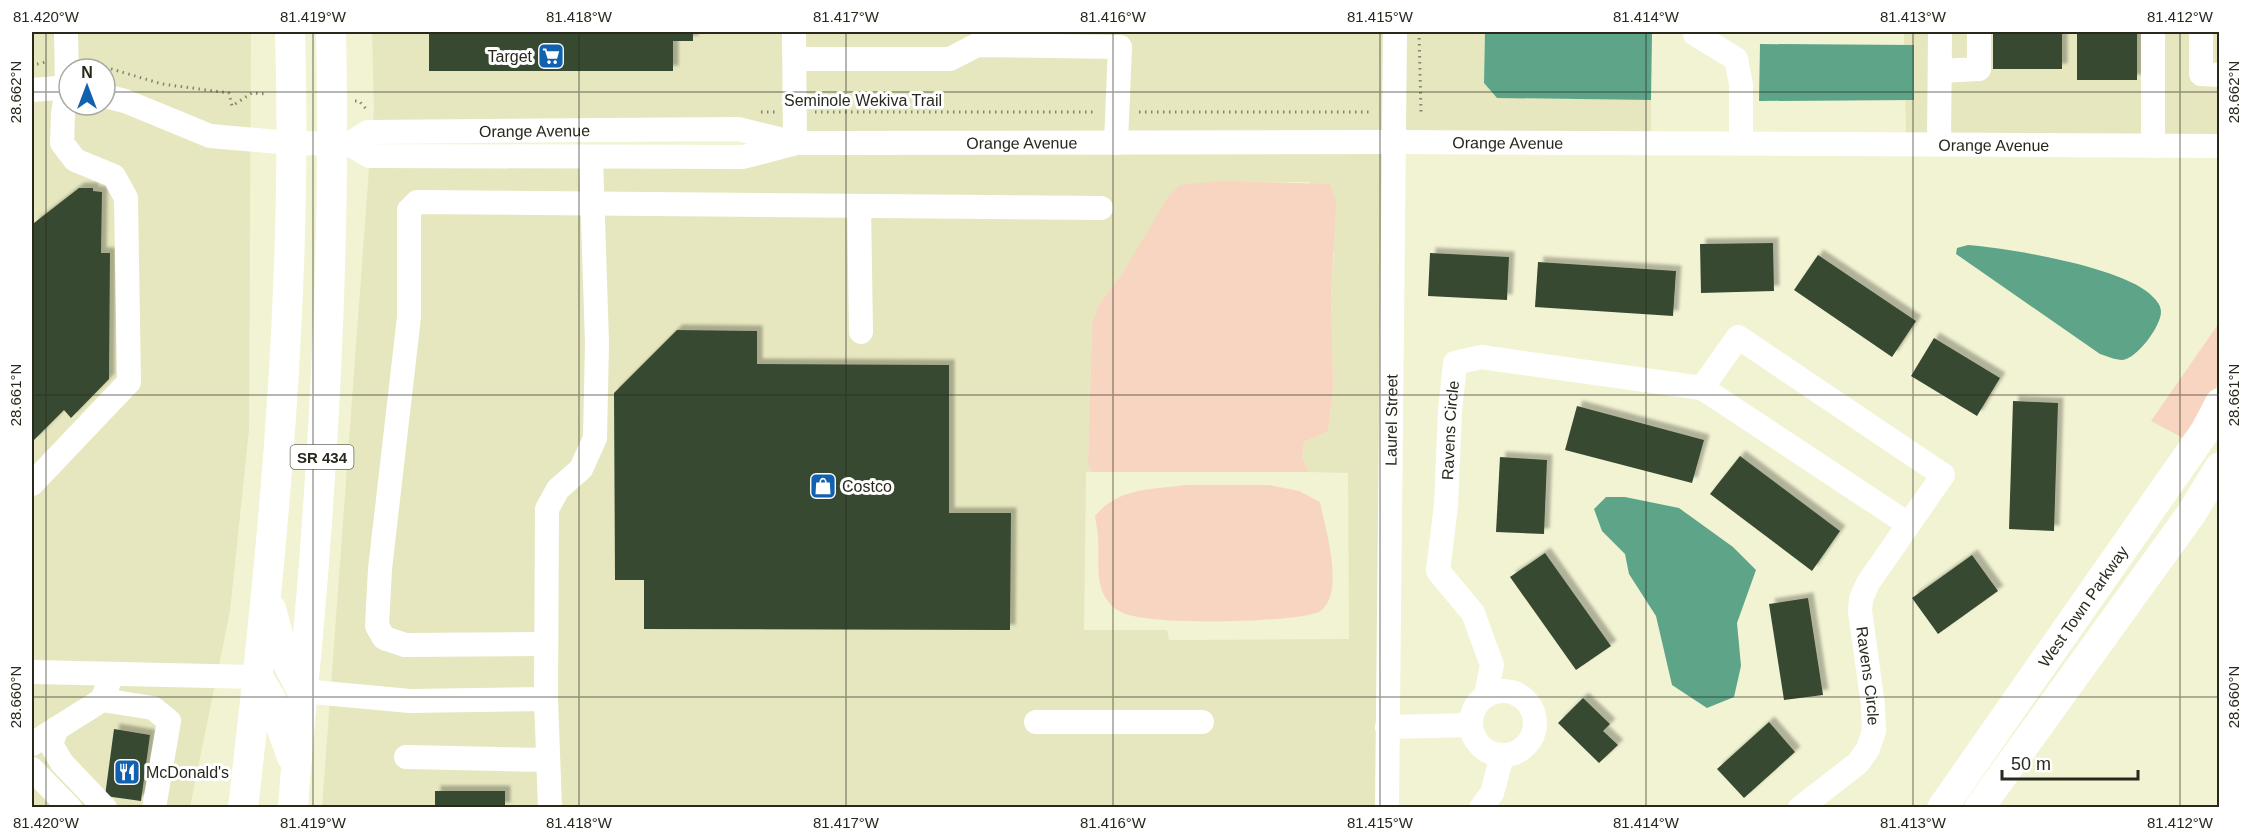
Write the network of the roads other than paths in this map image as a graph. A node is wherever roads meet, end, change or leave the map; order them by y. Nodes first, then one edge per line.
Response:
1 (66, 32) edge
2 (290, 32) edge
3 (331, 32) edge
4 (794, 32) edge
5 (1395, 32) edge
6 (1695, 32) edge
7 (1940, 32) edge
8 (1979, 32) edge
9 (2153, 32) edge
10 (2201, 32) edge
11 (67, 57) edge
12 (795, 59) junction
13 (1940, 71) junction
14 (2220, 75) edge
15 (57, 88) edge
16 (32, 90) edge
17 (117, 99) edge
18 (63, 117) edge
19 (1116, 142) junction
20 (1394, 142) junction
21 (291, 143) junction
22 (795, 143) junction
23 (1741, 143) junction
24 (341, 144) junction
25 (1939, 144) junction
26 (2153, 146) junction
27 (2220, 146) edge
28 (591, 157) junction
29 (594, 204) junction
30 (859, 206) junction
31 (1101, 208) dead end
32 (861, 332) dead end
33 (1702, 388) junction
34 (2220, 403) edge
35 (2220, 467) edge
36 (32, 484) edge
37 (1908, 524) junction
38 (266, 592) junction
39 (545, 644) junction
40 (32, 672) edge
41 (111, 674) junction
42 (167, 675) junction
43 (258, 677) junction
44 (302, 691) junction
45 (1486, 694) junction
46 (546, 699) junction
47 (102, 700) junction
48 (153, 708) junction
49 (1036, 722) dead end
50 (1202, 722) dead end
51 (1470, 725) junction
52 (1387, 727) junction
53 (57, 728) junction
54 (32, 744) edge
55 (1502, 756) junction
56 (406, 757) dead end
57 (548, 760) junction
58 (32, 769) edge
59 (296, 769) junction
60 (70, 807) edge
61 (105, 807) edge
62 (144, 807) edge
63 (154, 807) edge
64 (243, 807) edge
65 (293, 807) edge
66 (550, 807) edge
67 (1387, 807) edge
68 (1481, 807) edge
69 (1800, 807) edge
70 (1942, 807) edge
71 (1979, 807) edge

1 - 11 street
2 - 21 main road, SR 434
3 - 24 main road, SR 434
4 - 12 street
5 - 20 street, Laurel Street
6 - 23 street
7 - 13 street
8 - 13 street
9 - 26 street
10 - 14 street
12 - 19 street
12 - 22 street
13 - 25 street
15 - 16 street
17 - 21 street, Orange Avenue
18 - 36 street
19 - 20 street, Orange Avenue
19 - 22 street, Orange Avenue
20 - 23 street, Orange Avenue
20 - 52 street, Laurel Street
21 - 24 street, Orange Avenue
21 - 38 main road, SR 434
22 - 24 street, Orange Avenue
22 - 28 street, Orange Avenue
23 - 25 street, Orange Avenue
24 - 28 street, Orange Avenue
24 - 44 main road, SR 434
25 - 26 street, Orange Avenue
26 - 27 street, Orange Avenue
28 - 29 street
29 - 30 street
29 - 39 street
29 - 39 street
30 - 31 street
30 - 32 street
33 - 37 street, Ravens Circle
33 - 37 street, Ravens Circle
33 - 45 street, Ravens Circle
34 - 70 main road, West Town Parkway
35 - 71 main road, West Town Parkway
37 - 69 street, Ravens Circle
38 - 43 main road, SR 434
38 - 44 main road
39 - 46 street
40 - 41 street
41 - 42 street
41 - 47 street
42 - 43 street
42 - 48 street
43 - 59 main road
43 - 64 main road, SR 434
44 - 46 street
44 - 59 main road, SR 434
45 - 51 street, Ravens Circle
45 - 55 street
46 - 57 street
47 - 48 street
47 - 53 street
48 - 62 street
48 - 63 street
49 - 50 street
51 - 52 street
51 - 55 street
52 - 67 street, Laurel Street
53 - 54 street
53 - 61 street
55 - 68 street
56 - 57 street
57 - 66 street
58 - 60 street
59 - 65 main road, SR 434

